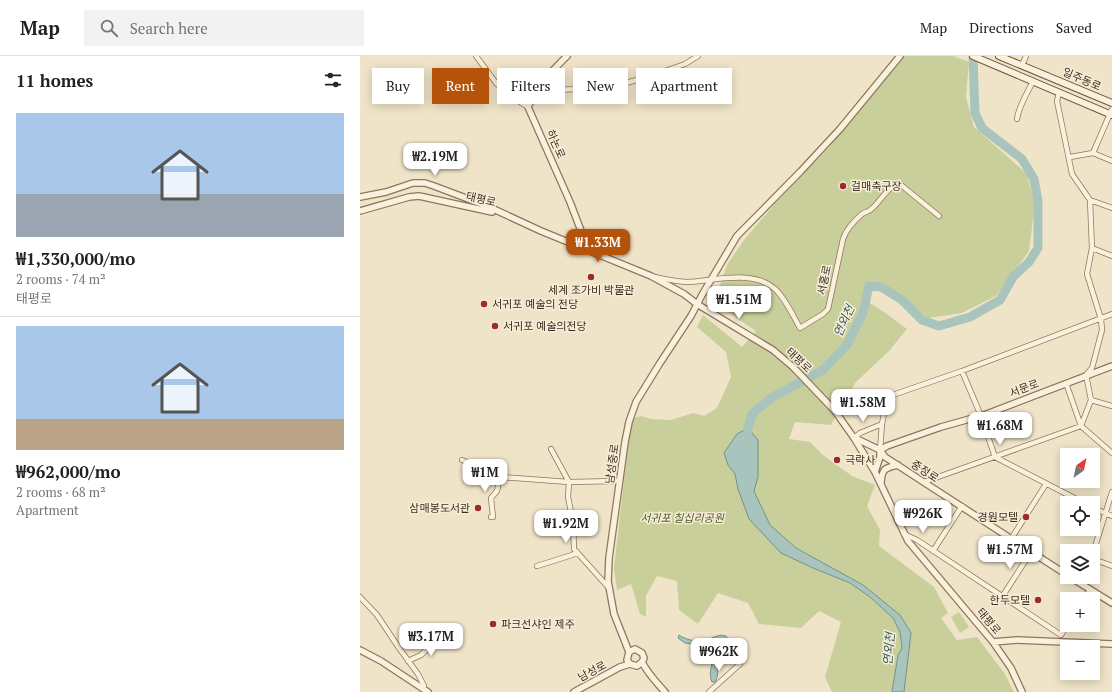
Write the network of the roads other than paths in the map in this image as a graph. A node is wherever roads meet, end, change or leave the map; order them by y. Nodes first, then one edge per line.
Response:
1 (476, 56) edge
2 (567, 56) edge
3 (698, 56) edge
4 (900, 56) edge
5 (973, 56) edge
6 (999, 56) edge
7 (1026, 56) edge
8 (1022, 65) junction
9 (555, 68) edge
10 (1033, 81) junction
11 (565, 90) edge
12 (1059, 93) junction
13 (1112, 103) edge
14 (529, 104) edge
15 (528, 107) junction
16 (1111, 113) edge
17 (1017, 119) dead end
18 (1093, 153) junction
19 (1070, 157) junction
20 (1112, 161) edge
21 (360, 197) edge
22 (1090, 200) junction
23 (1112, 208) edge
24 (360, 211) edge
25 (503, 215) junction
26 (939, 216) dead end
27 (1092, 248) junction
28 (588, 249) junction
29 (1112, 256) edge
30 (651, 276) junction
31 (711, 280) junction
32 (697, 304) junction
33 (1112, 314) edge
34 (1101, 319) junction
35 (1112, 366) edge
36 (962, 371) junction
37 (1086, 375) junction
38 (1066, 383) junction
39 (1090, 400) junction
40 (1112, 406) edge
41 (981, 416) junction
42 (882, 424) junction
43 (1082, 426) junction
44 (854, 438) junction
45 (551, 448) dead end
46 (880, 450) junction
47 (1112, 453) edge
48 (995, 457) junction
49 (462, 460) dead end
50 (898, 465) junction
51 (875, 472) junction
52 (500, 478) junction
53 (620, 481) junction
54 (569, 482) junction
55 (924, 482) junction
56 (880, 484) junction
57 (1046, 484) junction
58 (1112, 492) edge
59 (1070, 496) edge
60 (962, 506) junction
61 (1100, 512) edge
62 (1105, 514) junction
63 (1112, 516) edge
64 (491, 517) dead end
65 (904, 533) junction
66 (1012, 539) junction
67 (1096, 544) edge
68 (933, 551) junction
69 (577, 552) junction
70 (1031, 552) junction
71 (1100, 562) edge
72 (537, 566) dead end
73 (1112, 566) edge
74 (1060, 571) edge
75 (1081, 584) edge
76 (1084, 586) joint
77 (609, 588) junction
78 (1090, 590) joint
79 (360, 597) edge
80 (1002, 597) junction
81 (1112, 603) edge
82 (1063, 632) edge
83 (442, 635) dead end
84 (1061, 635) junction
85 (1061, 640) edge
86 (993, 642) junction
87 (1060, 643) edge
88 (1100, 644) edge
89 (1112, 644) edge
90 (360, 650) edge
91 (630, 651) junction
92 (408, 661) junction
93 (628, 662) junction
94 (640, 664) junction
95 (740, 664) dead end
96 (423, 688) junction
97 (584, 689) edge
98 (428, 692) edge
99 (574, 692) edge
100 (665, 692) edge
101 (709, 692) edge
102 (1022, 692) edge

1 - 15 street
2 - 9 street
3 - 11 street
4 - 31 street
5 - 10 main road, 일주동로
6 - 8 main road, 일주동로
7 - 8 street
8 - 13 main road, 일주동로
10 - 12 main road, 일주동로
10 - 17 street
12 - 16 main road, 일주동로
12 - 19 street
14 - 15 street
15 - 28 street, 하논로
16 - 18 street
18 - 19 street
18 - 20 street
19 - 22 street
21 - 25 street, 태평로
22 - 23 street
22 - 27 street
24 - 25 street, 태평로
25 - 28 street, 태평로
26 - 31 street, 서홍로
27 - 29 street
27 - 34 street
28 - 30 street, 태평로
30 - 31 street
30 - 32 street, 태평로
31 - 32 street
32 - 44 street, 태평로
32 - 53 street, 남성중로
33 - 34 street
34 - 36 street
34 - 37 street
35 - 37 street, 서문로
36 - 41 street
36 - 42 street
37 - 38 street, 서문로
37 - 39 street
38 - 41 street, 서문로
38 - 43 street
39 - 40 street
39 - 43 street
41 - 46 street, 서문로
41 - 48 street
42 - 44 street
42 - 46 street
43 - 47 street
43 - 48 street
44 - 46 street
44 - 51 street, 태평로
45 - 54 street
46 - 50 street, 중정로
46 - 51 street
48 - 55 street
48 - 57 street
49 - 52 street
50 - 55 street, 중정로
50 - 56 street
51 - 56 street, 태평로
52 - 54 street
52 - 64 street
53 - 54 street
53 - 77 street, 남성중로
54 - 69 street
55 - 60 street, 중정로
56 - 65 street, 태평로
57 - 59 street
57 - 66 street
58 - 62 street
60 - 66 street, 중정로
60 - 68 street
61 - 62 street
62 - 63 street
62 - 67 street
65 - 68 street
65 - 86 street, 태평로
66 - 70 street, 중정로
68 - 80 street
69 - 72 street
69 - 77 street
70 - 74 street, 중정로
70 - 80 street
71 - 73 street
75 - 76 street
76 - 78 street
77 - 91 street, 남성중로
78 - 81 street
79 - 92 street
80 - 84 street
82 - 84 street
83 - 92 street
84 - 85 street
86 - 87 street
86 - 102 street, 태평로
88 - 89 street
90 - 96 street
91 - 93 street
91 - 94 street, 남성중로
92 - 96 street
93 - 94 street
93 - 97 street, 남성로
94 - 100 street, 남성중로
95 - 101 street
96 - 98 street
97 - 99 street, 남성로

